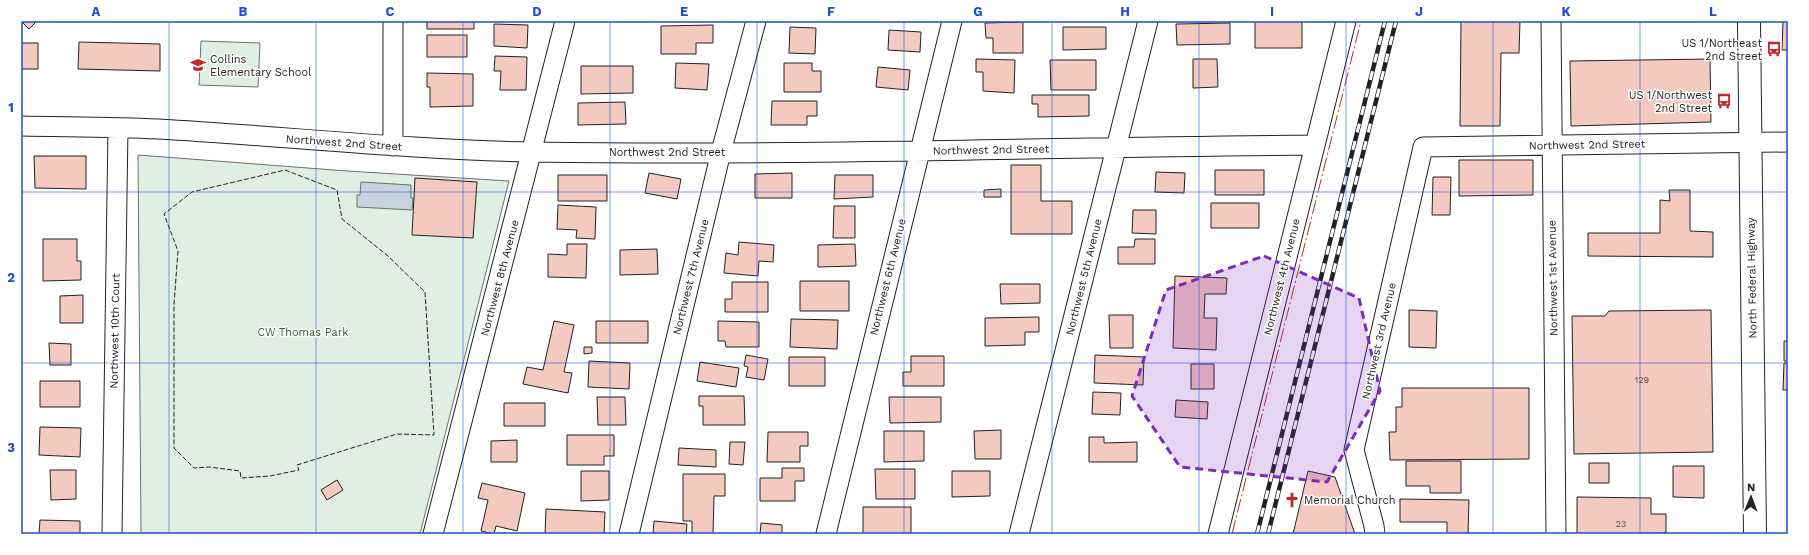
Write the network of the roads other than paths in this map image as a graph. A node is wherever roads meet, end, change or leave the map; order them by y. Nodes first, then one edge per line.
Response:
1 (393, 21) edge
2 (565, 21) edge
3 (756, 21) edge
4 (952, 21) edge
5 (1148, 21) edge
6 (1346, 21) edge
7 (1551, 21) edge
8 (1749, 21) edge
9 (21, 126) edge
10 (118, 128) junction
11 (1788, 142) edge
12 (1750, 143) junction
13 (1314, 145) junction
14 (393, 146) junction
15 (1116, 146) junction
16 (1552, 146) junction
17 (1423, 147) joint
18 (533, 152) junction
19 (721, 152) junction
20 (919, 152) junction
21 (112, 534) edge
22 (433, 534) edge
23 (629, 534) edge
24 (826, 534) edge
25 (1019, 534) edge
26 (1218, 534) edge
27 (1375, 534) edge
28 (1556, 534) edge
29 (1755, 534) edge

1 - 14 street
2 - 18 street, Northwest 8th Avenue
3 - 19 street, Northwest 7th Avenue
4 - 20 street, Northwest 6th Avenue
5 - 15 street, Northwest 5th Avenue
6 - 13 street, Northwest 4th Avenue
7 - 16 street, Northwest 1st Avenue
8 - 12 main road, North Federal Highway
9 - 10 street, Northwest 2nd Street
10 - 14 street, Northwest 2nd Street
10 - 21 street, Northwest 10th Court
11 - 12 street, Northwest 2nd Street
12 - 16 street, Northwest 2nd Street
12 - 29 main road, North Federal Highway
13 - 15 street, Northwest 2nd Street
13 - 26 street, Northwest 4th Avenue
14 - 18 street, Northwest 2nd Street
15 - 20 street, Northwest 2nd Street
15 - 25 street, Northwest 5th Avenue
16 - 17 street, Northwest 2nd Street
16 - 28 street, Northwest 1st Avenue
17 - 27 street, Northwest 3rd Avenue
18 - 19 street, Northwest 2nd Street
18 - 22 street, Northwest 8th Avenue
19 - 20 street, Northwest 2nd Street
19 - 23 street, Northwest 7th Avenue
20 - 24 street, Northwest 6th Avenue

